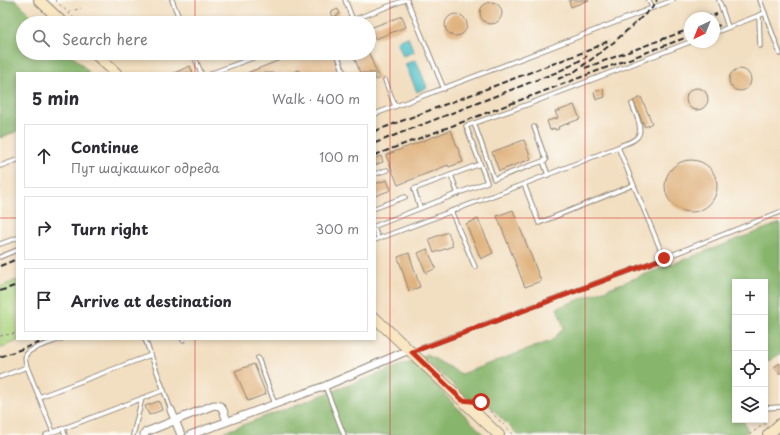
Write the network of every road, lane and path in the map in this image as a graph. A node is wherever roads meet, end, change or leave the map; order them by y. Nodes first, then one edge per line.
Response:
1 (39, 0) edge
2 (55, 0) edge
3 (172, 0) edge
4 (345, 0) edge
5 (406, 0) edge
6 (649, 0) edge
7 (673, 0) edge
8 (719, 0) edge
9 (760, 0) edge
10 (81, 8) dead end
11 (652, 8) junction
12 (68, 13) junction
13 (765, 13) junction
14 (759, 15) junction
15 (56, 16) edge
16 (71, 16) edge
17 (178, 16) edge
18 (351, 16) edge
19 (364, 16) edge
20 (728, 27) junction
21 (720, 30) edge
22 (684, 44) edge
23 (779, 45) edge
24 (760, 46) dead end
25 (780, 54) edge
26 (102, 60) edge
27 (196, 60) edge
28 (247, 60) edge
29 (339, 60) edge
30 (115, 72) edge
31 (201, 72) edge
32 (215, 72) edge
33 (344, 72) edge
34 (385, 80) dead end
35 (444, 88) junction
36 (632, 104) dead end
37 (395, 106) junction
38 (376, 114) edge
39 (474, 123) junction
40 (534, 127) dead end
41 (618, 147) junction
42 (16, 160) edge
43 (543, 161) junction
44 (480, 164) junction
45 (0, 166) edge
46 (387, 170) dead end
47 (376, 174) edge
48 (451, 175) junction
49 (548, 175) junction
50 (524, 184) junction
51 (633, 185) junction
52 (458, 194) junction
53 (405, 198) dead end
54 (376, 208) edge
55 (420, 208) junction
56 (452, 211) junction
57 (780, 212) edge
58 (376, 226) edge
59 (16, 238) edge
60 (377, 239) edge
61 (0, 244) edge
62 (16, 250) edge
63 (0, 257) edge
64 (664, 258) junction
65 (475, 267) dead end
66 (376, 319) edge
67 (16, 333) edge
68 (0, 336) edge
69 (57, 340) edge
70 (145, 340) edge
71 (411, 351) junction
72 (151, 355) junction
73 (258, 358) dead end
74 (27, 367) junction
75 (0, 378) edge
76 (324, 386) junction
77 (164, 390) junction
78 (39, 397) junction
79 (142, 398) junction
80 (474, 402) dead end
81 (275, 404) junction
82 (780, 407) edge
83 (768, 408) edge
84 (171, 410) joint
85 (175, 421) junction
86 (227, 421) junction
87 (764, 424) dead end
88 (780, 424) edge
89 (63, 429) junction
90 (53, 432) junction
91 (46, 435) edge
92 (66, 435) edge
93 (133, 435) edge
94 (144, 435) edge
95 (180, 435) edge
96 (190, 435) edge
97 (344, 435) edge
98 (499, 435) edge
99 (514, 435) edge
100 (749, 435) edge
101 (768, 435) edge

1 - 15 street
2 - 12 path
3 - 17 lane
4 - 18 lane
5 - 19 lane
5 - 35 lane
6 - 11 lane
7 - 11 lane
8 - 20 lane
9 - 13 lane
10 - 12 path
11 - 35 lane
12 - 16 path
13 - 14 lane
13 - 23 lane
14 - 20 lane
14 - 24 lane
20 - 21 lane
22 - 39 lane
23 - 25 lane
26 - 30 street
27 - 31 lane
28 - 32 lane
29 - 33 lane
34 - 37 lane
35 - 37 lane
36 - 41 lane
37 - 38 lane
39 - 43 lane
39 - 44 lane
40 - 43 lane
41 - 49 lane
41 - 51 lane
42 - 45 lane
43 - 49 lane
44 - 48 lane
44 - 52 lane
46 - 47 lane
48 - 52 lane
48 - 55 lane
49 - 50 lane
50 - 51 lane
50 - 56 lane
51 - 64 lane
52 - 55 lane
53 - 54 lane
55 - 58 lane
56 - 60 lane
56 - 65 lane
57 - 64 lane
59 - 61 lane
62 - 63 lane
64 - 71 lane
66 - 71 street
67 - 68 path
69 - 74 lane
70 - 72 lane
71 - 76 street
71 - 98 street
72 - 77 lane
72 - 78 lane
73 - 81 lane
74 - 75 lane
74 - 78 lane
76 - 81 street
76 - 97 lane
77 - 79 lane
77 - 84 lane
78 - 90 lane
79 - 89 lane
79 - 93 lane
80 - 99 path
81 - 86 street
82 - 83 lane
84 - 85 street
85 - 86 street
85 - 94 street
85 - 95 street
86 - 96 street
87 - 100 path
88 - 101 street
89 - 90 lane
89 - 92 lane
90 - 91 lane

